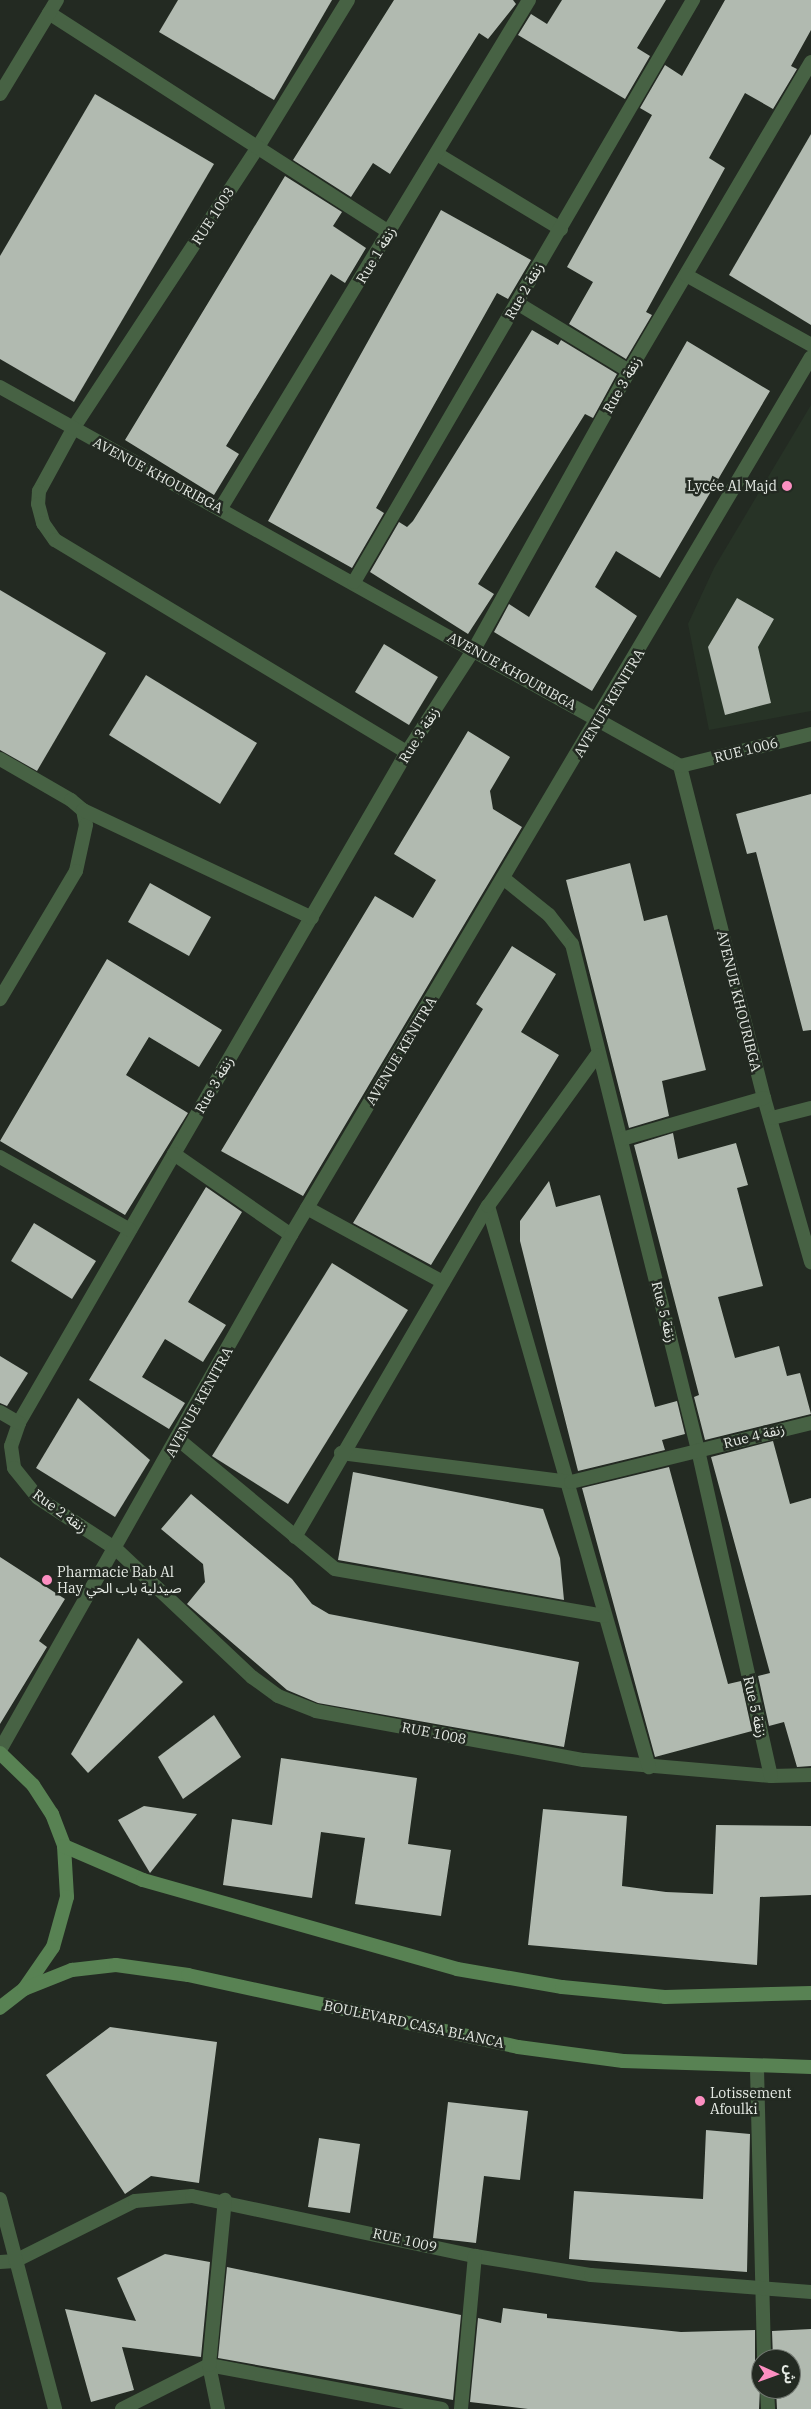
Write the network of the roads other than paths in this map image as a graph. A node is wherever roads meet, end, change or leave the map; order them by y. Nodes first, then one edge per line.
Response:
1 (58, 0) edge
2 (348, 0) edge
3 (529, 0) edge
4 (693, 0) edge
5 (49, 13) junction
6 (811, 62) edge
7 (0, 94) edge
8 (258, 147) junction
9 (437, 154) junction
10 (561, 229) junction
11 (390, 233) junction
12 (686, 275) junction
13 (517, 304) junction
14 (811, 346) edge
15 (811, 357) edge
16 (629, 371) junction
17 (0, 387) edge
18 (73, 429) junction
19 (221, 508) junction
20 (354, 582) junction
21 (474, 649) junction
22 (600, 720) junction
23 (811, 734) edge
24 (408, 752) junction
25 (0, 759) edge
26 (680, 766) junction
27 (83, 810) junction
28 (503, 878) junction
29 (312, 918) junction
30 (0, 999) edge
31 (597, 1055) junction
32 (764, 1098) junction
33 (811, 1108) edge
34 (772, 1118) junction
35 (622, 1138) junction
36 (174, 1154) junction
37 (0, 1157) edge
38 (488, 1206) junction
39 (308, 1208) junction
40 (130, 1230) junction
41 (292, 1235) junction
42 (811, 1262) edge
43 (443, 1282) junction
44 (27, 1408) joint
45 (0, 1412) edge
46 (19, 1423) junction
47 (811, 1423) edge
48 (179, 1440) junction
49 (698, 1450) junction
50 (341, 1453) junction
51 (571, 1482) junction
52 (295, 1537) junction
53 (116, 1549) junction
54 (604, 1616) junction
55 (0, 1752) edge
56 (649, 1767) junction
57 (811, 1775) edge
58 (771, 1776) junction
59 (64, 1846) junction
60 (24, 1989) junction
61 (811, 1993) edge
62 (0, 2008) edge
63 (811, 2067) edge
64 (757, 2069) junction
65 (0, 2199) edge
66 (225, 2200) junction
67 (476, 2256) junction
68 (15, 2261) junction
69 (0, 2262) edge
70 (760, 2288) junction
71 (811, 2292) edge
72 (763, 2349) edge
73 (209, 2365) junction
74 (55, 2409) edge
75 (122, 2409) edge
76 (218, 2409) edge
77 (442, 2409) edge
78 (461, 2409) edge

1 - 5 street
2 - 8 street, RUE 1003
3 - 9 street, Rue 1 زنقة
4 - 10 street, Rue 2 زنقة
5 - 7 street
5 - 8 street
6 - 12 street, Rue 3 زنقة
8 - 11 street
8 - 18 street, RUE 1003
9 - 10 street
9 - 11 street, Rue 1 زنقة
10 - 13 street, Rue 2 زنقة
11 - 19 street, Rue 1 زنقة
12 - 14 street
12 - 16 street, Rue 3 زنقة
13 - 16 street
13 - 20 street, Rue 2 زنقة
15 - 22 street, AVENUE KENITRA
16 - 21 street, Rue 3 زنقة
17 - 18 street, AVENUE KHOURIBGA
18 - 19 street, AVENUE KHOURIBGA
18 - 24 street, RUE 1003
19 - 20 street, AVENUE KHOURIBGA
20 - 21 street, AVENUE KHOURIBGA
21 - 22 street, AVENUE KHOURIBGA
21 - 24 street, Rue 3 زنقة
22 - 26 street, AVENUE KHOURIBGA
22 - 28 street, AVENUE KENITRA
23 - 26 street, RUE 1006
24 - 29 street, Rue 3 زنقة
25 - 27 street
26 - 32 street, AVENUE KHOURIBGA
27 - 29 street
27 - 30 street
28 - 31 street, Rue 5 زنقة
28 - 39 street, AVENUE KENITRA
29 - 36 street, Rue 3 زنقة
31 - 35 street, Rue 5 زنقة
31 - 38 street
32 - 34 street, AVENUE KHOURIBGA
32 - 35 street
33 - 34 street
34 - 42 street, AVENUE KHOURIBGA
35 - 49 street, Rue 5 زنقة
36 - 40 street, Rue 3 زنقة
36 - 41 street
37 - 40 street
38 - 43 street
38 - 51 street
39 - 41 street, AVENUE KENITRA
39 - 43 street
40 - 44 street, Rue 3 زنقة
41 - 48 street, AVENUE KENITRA
43 - 50 street
44 - 46 street, Rue 2 زنقة
45 - 46 street
46 - 53 street, Rue 2 زنقة
47 - 49 street, Rue 4 زنقة
48 - 52 street
48 - 53 street, AVENUE KENITRA
49 - 51 street, Rue 4 زنقة
49 - 58 street, Rue 5 زنقة
50 - 51 street
50 - 52 street
51 - 54 street
52 - 54 street
53 - 55 street, AVENUE KENITRA
53 - 56 street, RUE 1008
54 - 56 street
55 - 59 main road
56 - 58 street, RUE 1008
57 - 58 street, RUE 1008
59 - 60 main road
59 - 61 main road
60 - 62 main road
60 - 64 main road, BOULEVARD CASA BLANCA
63 - 64 main road, BOULEVARD CASA BLANCA
64 - 70 street
65 - 68 street
66 - 67 street, RUE 1009
66 - 68 street, RUE 1009
66 - 73 street
67 - 70 street, RUE 1009
67 - 78 street
68 - 69 street
68 - 74 street
70 - 71 street, RUE 1009
70 - 72 street
73 - 75 street
73 - 76 street
73 - 77 street

